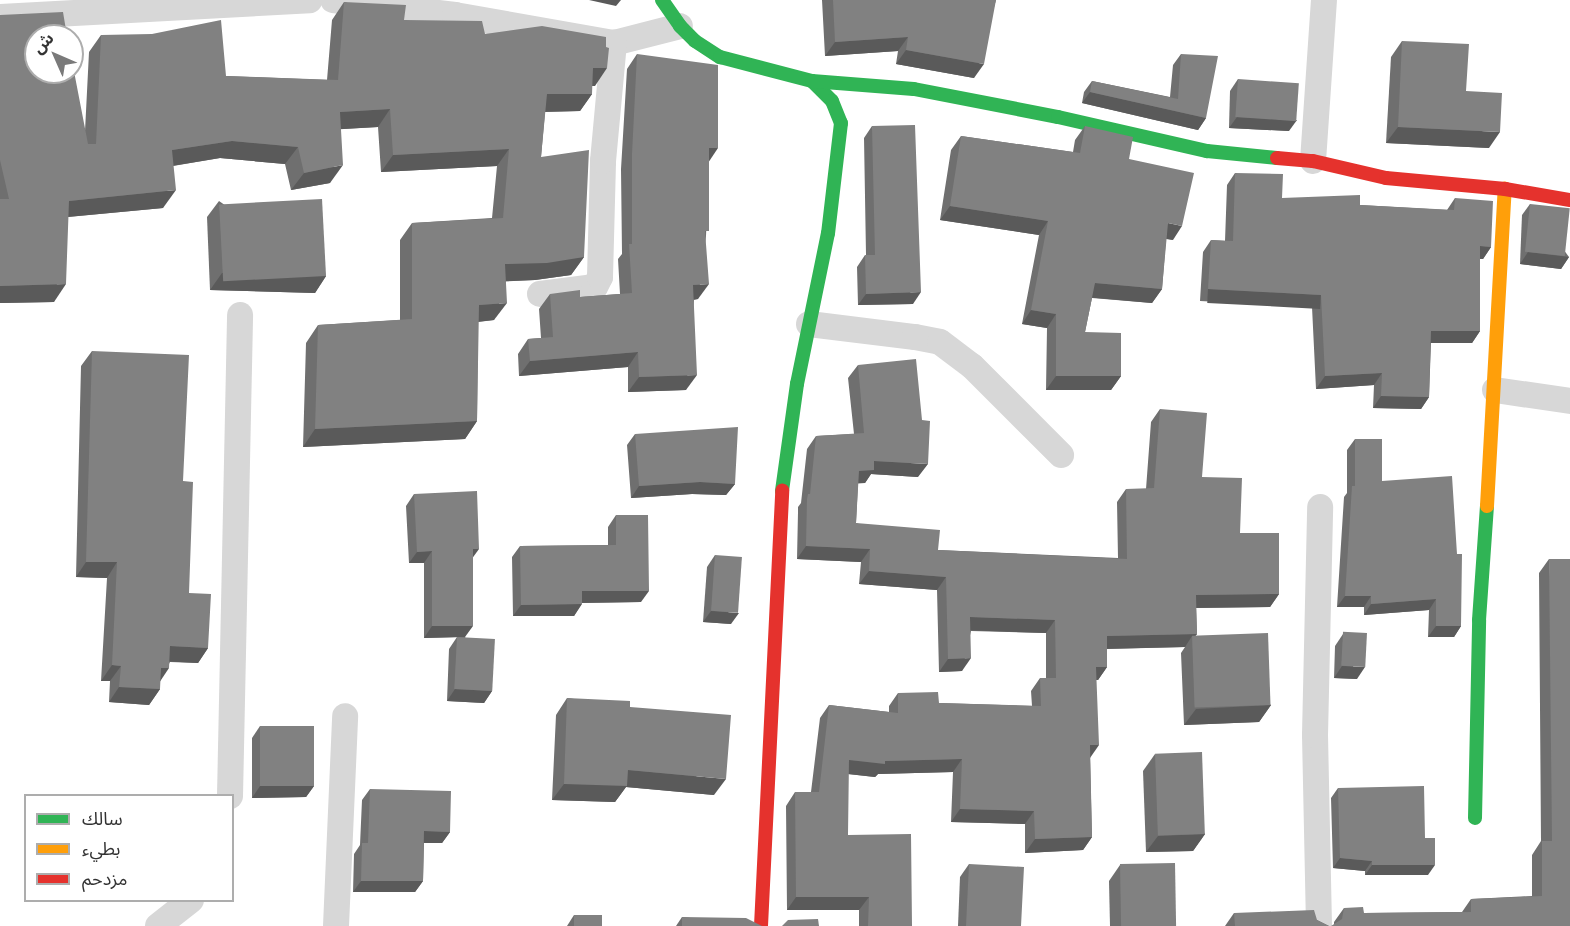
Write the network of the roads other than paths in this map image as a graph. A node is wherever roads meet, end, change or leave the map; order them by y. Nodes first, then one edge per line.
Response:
1 (310, 0) edge
2 (333, 0) edge
3 (662, 0) edge
4 (1324, 0) edge
5 (0, 18) edge
6 (680, 26) junction
7 (614, 43) junction
8 (812, 81) junction
9 (1312, 161) junction
10 (1505, 189) junction
11 (1570, 200) edge
12 (540, 294) dead end
13 (240, 315) dead end
14 (809, 324) junction
15 (1495, 390) junction
16 (1570, 401) edge
17 (1061, 454) dead end
18 (1320, 507) dead end
19 (345, 716) dead end
20 (231, 794) edge
21 (1475, 818) dead end
22 (188, 902) edge
23 (158, 926) edge
24 (336, 926) edge
25 (761, 926) edge
26 (1319, 926) edge

1 - 5 street
2 - 7 street
3 - 6 street
4 - 9 street
6 - 7 street
6 - 8 street
7 - 12 street
8 - 9 street
8 - 14 street
9 - 10 street
10 - 11 street
10 - 15 street
13 - 20 street
14 - 17 street
14 - 25 street
15 - 16 street
15 - 21 street
18 - 26 street
19 - 24 street
22 - 23 street

